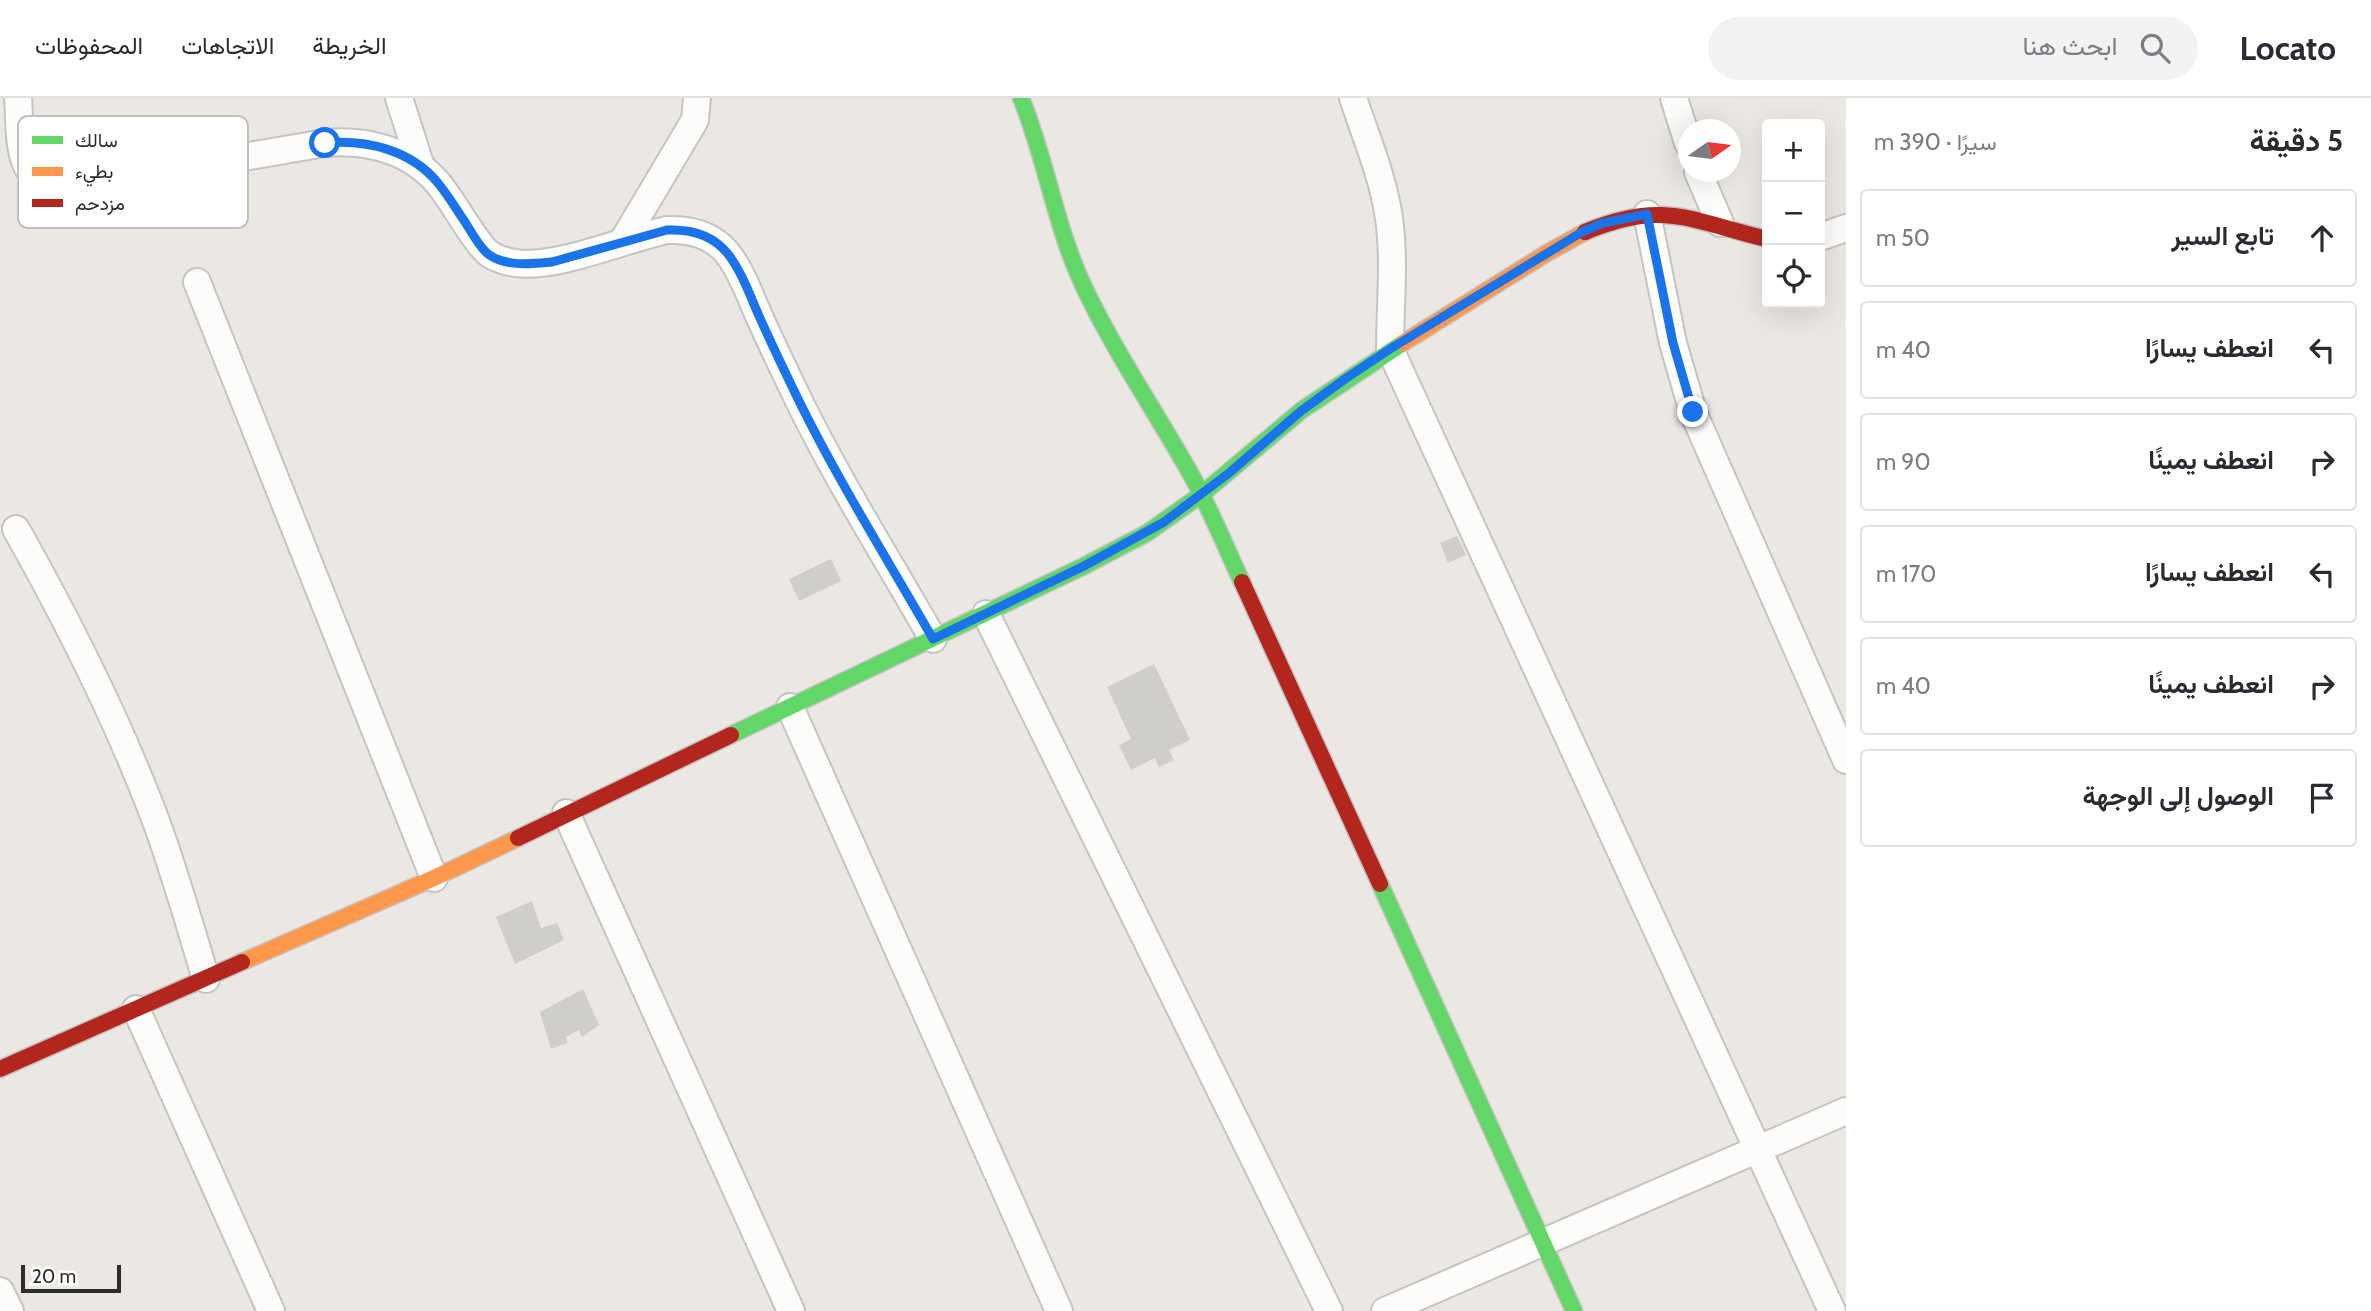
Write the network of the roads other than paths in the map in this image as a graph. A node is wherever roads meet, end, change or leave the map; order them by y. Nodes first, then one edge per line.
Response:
1 (18, 98) edge
2 (399, 98) edge
3 (697, 98) edge
4 (1021, 98) edge
5 (1353, 98) edge
6 (1674, 98) edge
7 (20, 116) edge
8 (1681, 119) edge
9 (248, 157) edge
10 (421, 167) junction
11 (1702, 182) edge
12 (1647, 214) junction
13 (1720, 223) junction
14 (1846, 228) edge
15 (1825, 235) edge
16 (1762, 238) edge
17 (623, 241) junction
18 (197, 282) dead end
19 (1390, 349) junction
20 (1202, 494) junction
21 (16, 529) dead end
22 (986, 614) junction
23 (933, 639) junction
24 (790, 707) junction
25 (1846, 760) edge
26 (566, 813) junction
27 (434, 878) junction
28 (205, 979) junction
29 (136, 1009) junction
30 (0, 1069) edge
31 (1846, 1111) edge
32 (1759, 1148) junction
33 (1541, 1242) junction
34 (0, 1291) edge
35 (10, 1311) edge
36 (271, 1311) edge
37 (790, 1311) edge
38 (1059, 1311) edge
39 (1329, 1311) edge
40 (1385, 1311) edge
41 (1574, 1311) edge
42 (1832, 1311) edge

1 - 7 street
2 - 10 street
3 - 17 street
4 - 20 street
5 - 19 street
6 - 8 street
9 - 10 street
10 - 17 street
11 - 13 street
12 - 13 street
12 - 19 street
12 - 25 street
13 - 16 street
14 - 15 street
17 - 23 street
18 - 27 street
19 - 20 street
19 - 32 street
20 - 22 street
20 - 33 street
21 - 28 street
22 - 23 street
22 - 39 street
23 - 24 street
24 - 26 street
24 - 38 street
26 - 27 street
26 - 37 street
27 - 28 street
28 - 29 street
29 - 30 street
29 - 36 street
31 - 32 street
32 - 33 street
32 - 42 street
33 - 40 street
33 - 41 street
34 - 35 street

